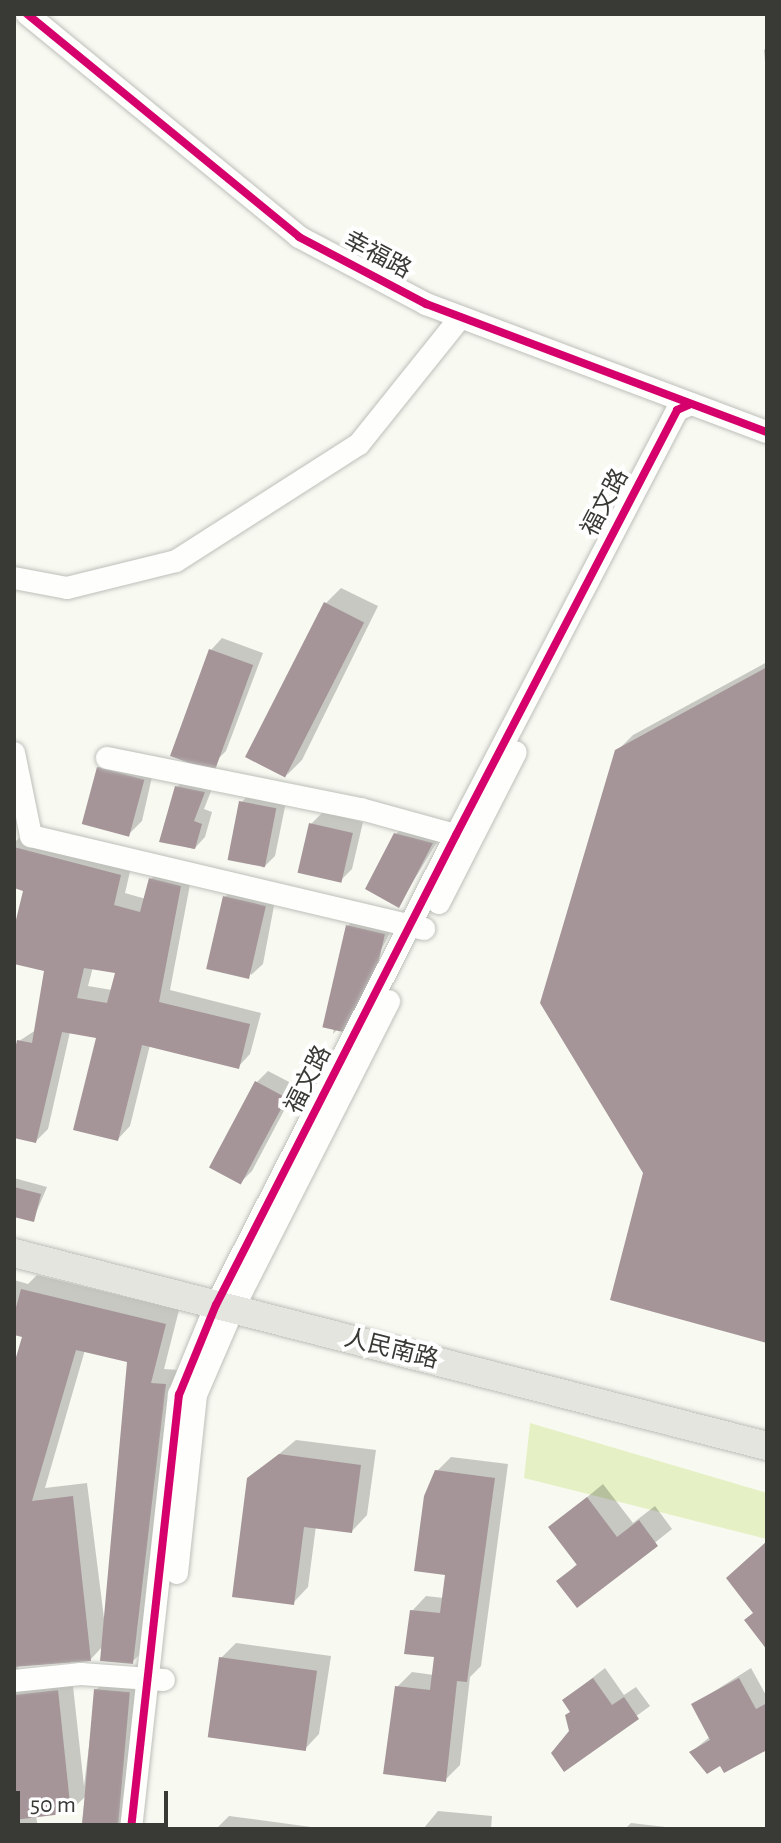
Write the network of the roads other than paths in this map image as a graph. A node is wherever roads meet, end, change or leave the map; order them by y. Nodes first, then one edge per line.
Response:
1 (27, 14) edge
2 (460, 318) junction
3 (689, 405) junction
4 (767, 432) edge
5 (14, 578) edge
6 (14, 753) edge
7 (107, 758) dead end
8 (463, 837) junction
9 (418, 928) junction
10 (14, 1253) edge
11 (224, 1307) junction
12 (767, 1446) edge
13 (158, 1679) junction
14 (14, 1681) edge
15 (131, 1829) edge
16 (143, 1829) edge

1 - 2 street, 幸福路
2 - 3 street, 幸福路
2 - 5 street
3 - 4 street, 幸福路
3 - 8 street, 福文路
6 - 9 street
7 - 8 street
8 - 9 street, 福文路
9 - 11 street, 福文路
10 - 11 main road, 人民南路
11 - 12 main road, 人民南路
11 - 13 street, 福文路
13 - 14 street
13 - 15 street, 福文路
13 - 16 street, 福文路

